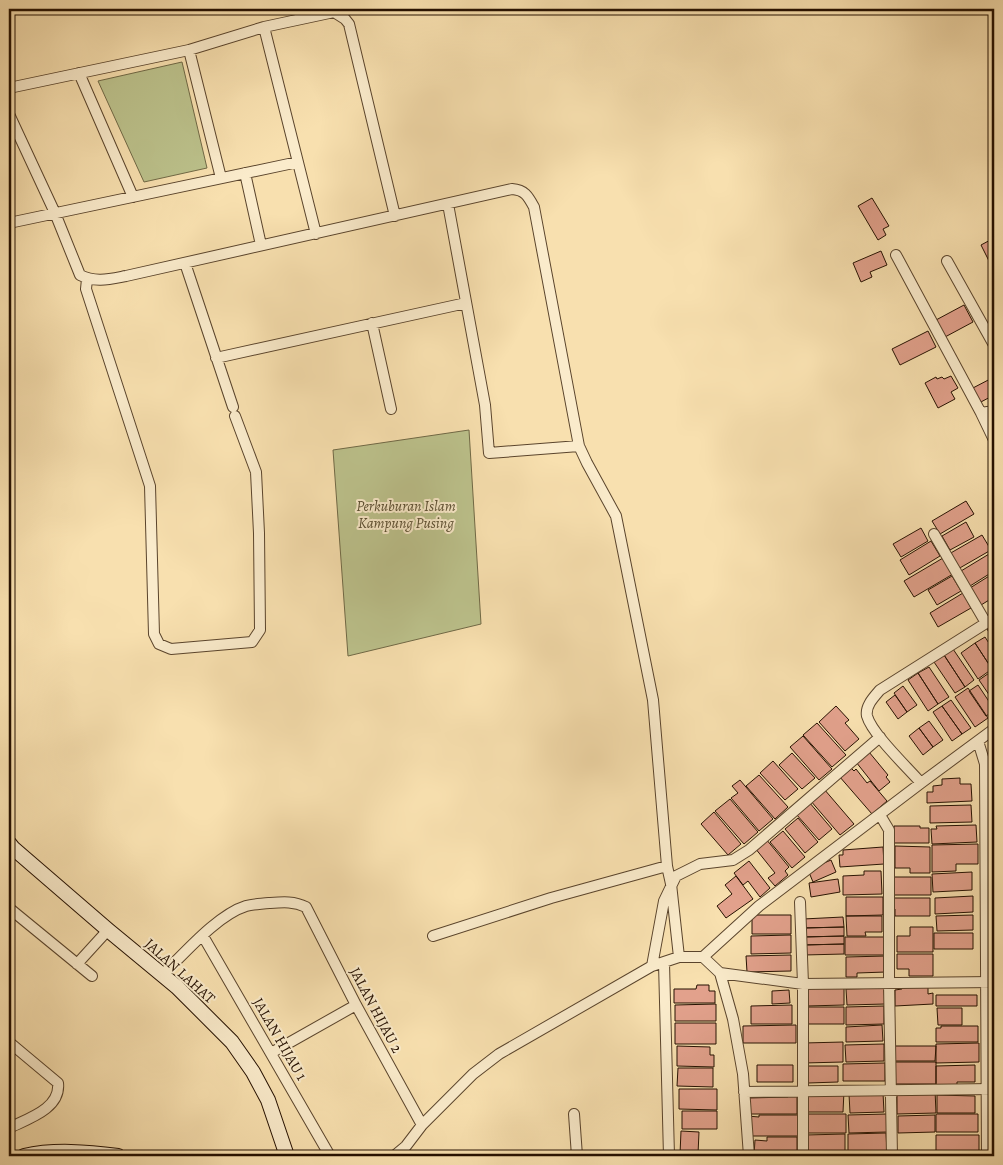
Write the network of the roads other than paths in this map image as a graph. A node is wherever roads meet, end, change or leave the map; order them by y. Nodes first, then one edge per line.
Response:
1 (264, 27) junction
2 (189, 50) junction
3 (79, 73) junction
4 (9, 88) edge
5 (9, 114) edge
6 (298, 162) junction
7 (245, 173) junction
8 (221, 178) junction
9 (132, 197) junction
10 (448, 204) junction
11 (55, 213) junction
12 (395, 216) junction
13 (9, 223) edge
14 (316, 234) junction
15 (261, 245) junction
16 (896, 254) dead end
17 (947, 261) dead end
18 (185, 262) junction
19 (87, 280) junction
20 (466, 303) junction
21 (372, 323) junction
22 (994, 344) edge
23 (216, 358) junction
24 (391, 409) dead end
25 (994, 411) edge
26 (981, 413) junction
27 (994, 440) edge
28 (579, 446) junction
29 (934, 534) dead end
30 (990, 621) edge
31 (994, 729) edge
32 (880, 737) junction
33 (978, 741) junction
34 (921, 783) junction
35 (880, 815) junction
36 (9, 843) edge
37 (667, 866) junction
38 (671, 884) junction
39 (800, 902) dead end
40 (9, 908) edge
41 (108, 930) junction
42 (203, 936) junction
43 (434, 936) dead end
44 (679, 957) junction
45 (704, 958) junction
46 (664, 963) junction
47 (77, 964) junction
48 (652, 966) junction
49 (720, 973) junction
50 (162, 975) junction
51 (92, 976) dead end
52 (989, 982) edge
53 (889, 983) junction
54 (803, 984) junction
55 (356, 1005) junction
56 (9, 1042) edge
57 (270, 1053) junction
58 (990, 1089) edge
59 (891, 1090) junction
60 (803, 1091) junction
61 (744, 1092) junction
62 (574, 1114) dead end
63 (422, 1125) junction
64 (9, 1128) edge
65 (58, 1155) edge
66 (24, 1156) edge
67 (118, 1156) edge
68 (287, 1156) edge
69 (330, 1156) edge
70 (394, 1156) edge
71 (577, 1156) edge
72 (669, 1156) edge
73 (749, 1156) edge
74 (803, 1156) edge
75 (892, 1156) edge
76 (987, 1156) edge

1 - 2 street
1 - 6 street
1 - 12 street
2 - 3 street
2 - 8 street
3 - 4 street
3 - 9 street
5 - 11 street
6 - 7 street
6 - 14 street
7 - 8 street
7 - 15 street
8 - 9 street
9 - 11 street
10 - 12 street
10 - 20 street
10 - 28 street
11 - 13 street
11 - 19 street
12 - 14 street
14 - 15 street
15 - 18 street
16 - 26 street
17 - 22 street
18 - 19 street
18 - 23 street
19 - 23 street
20 - 21 street
20 - 28 street
21 - 23 street
21 - 24 street
25 - 26 street
26 - 27 street
28 - 37 street
29 - 30 street
30 - 32 street
31 - 33 street
32 - 34 street
32 - 38 street
33 - 34 street
33 - 52 street
34 - 35 street
35 - 45 street
35 - 53 street
36 - 41 main road, JALAN LAHAT
37 - 38 street
37 - 43 street
38 - 44 street
38 - 48 street
39 - 54 street
40 - 47 street
41 - 47 street
41 - 50 main road, JALAN LAHAT
42 - 50 street
42 - 55 street, JALAN HIJAU 2
42 - 57 street, JALAN HIJAU 1
44 - 45 street
44 - 46 street
45 - 49 street
46 - 48 street
46 - 72 street
47 - 51 street
48 - 63 street
49 - 54 street
49 - 61 street
50 - 68 main road, JALAN LAHAT
52 - 53 street
52 - 58 street
53 - 54 street
53 - 59 street
54 - 60 street
55 - 57 street
55 - 63 street, JALAN HIJAU 2
56 - 64 street
57 - 69 street, JALAN HIJAU 1
58 - 59 street
58 - 76 street
59 - 60 street
59 - 75 street
60 - 61 street
60 - 74 street
61 - 73 street
62 - 71 street
63 - 70 street
65 - 66 main road
65 - 67 main road

